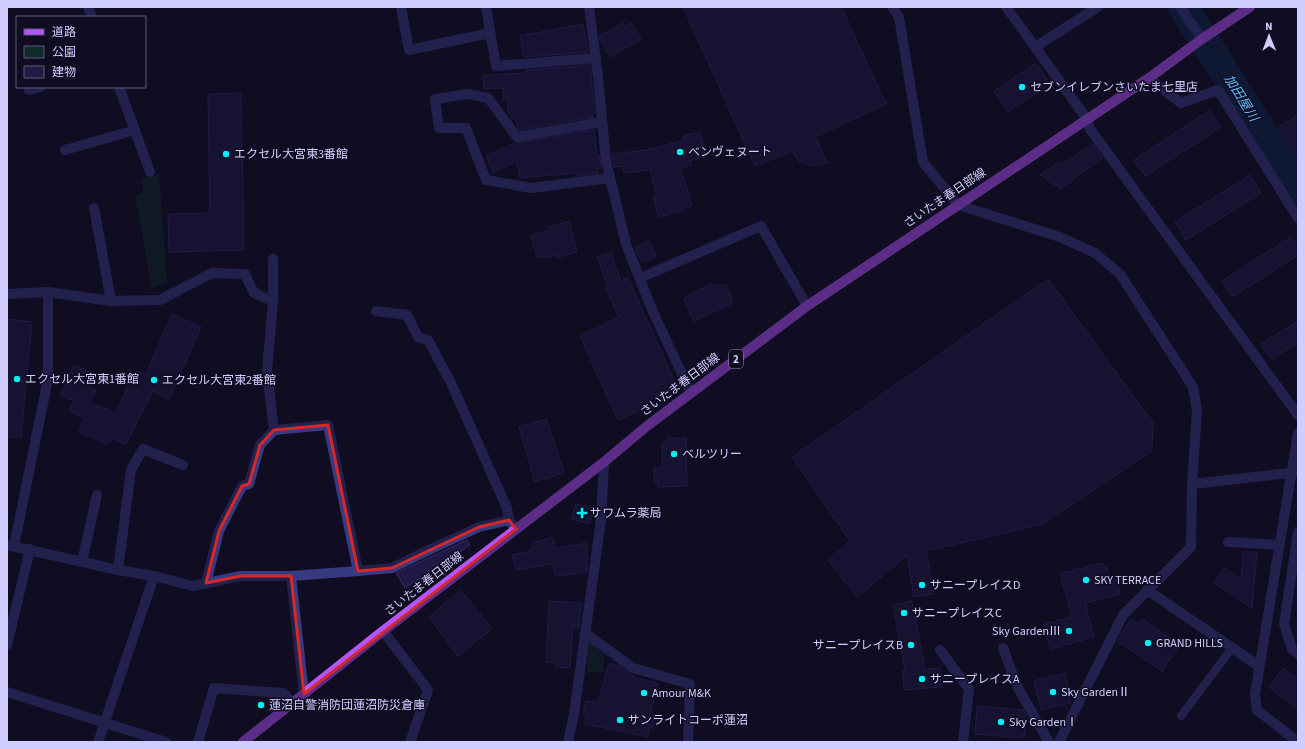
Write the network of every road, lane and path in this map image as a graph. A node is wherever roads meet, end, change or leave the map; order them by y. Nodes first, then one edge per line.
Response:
1 (400, 7) edge
2 (486, 7) edge
3 (589, 7) edge
4 (892, 7) edge
5 (1006, 7) edge
6 (1098, 7) edge
7 (1180, 7) edge
8 (1250, 7) edge
9 (490, 33) junction
10 (1202, 39) junction
11 (1035, 47) junction
12 (596, 58) junction
13 (1148, 78) junction
14 (36, 88) edge
15 (119, 88) edge
16 (29, 90) dead end
17 (1087, 119) junction
18 (602, 122) junction
19 (135, 130) junction
20 (65, 150) dead end
21 (150, 172) dead end
22 (610, 178) junction
23 (958, 205) junction
24 (94, 208) dead end
25 (1298, 218) edge
26 (273, 259) dead end
27 (640, 278) junction
28 (48, 292) junction
29 (7, 294) edge
30 (273, 300) junction
31 (111, 301) junction
32 (807, 306) junction
33 (376, 312) dead end
34 (692, 392) junction
35 (1298, 415) edge
36 (274, 430) junction
37 (1298, 433) edge
38 (604, 462) junction
39 (183, 465) dead end
40 (1295, 472) edge
41 (1192, 484) junction
42 (97, 495) dead end
43 (509, 520) junction
44 (516, 530) junction
45 (1298, 532) edge
46 (1228, 542) dead end
47 (1279, 545) junction
48 (11, 546) edge
49 (30, 549) junction
50 (82, 562) junction
51 (118, 570) junction
52 (358, 571) junction
53 (154, 576) junction
54 (291, 576) junction
55 (206, 583) junction
56 (1147, 590) junction
57 (10, 616) edge
58 (383, 631) junction
59 (584, 633) junction
60 (7, 644) edge
61 (1003, 648) dead end
62 (1232, 648) junction
63 (940, 650) dead end
64 (1298, 654) edge
65 (1259, 666) junction
66 (7, 692) edge
67 (304, 694) junction
68 (293, 703) junction
69 (1181, 716) dead end
70 (105, 723) junction
71 (98, 742) edge
72 (166, 742) edge
73 (198, 742) edge
74 (243, 742) edge
75 (410, 742) edge
76 (568, 742) edge
77 (688, 742) edge
78 (963, 742) edge
79 (1049, 742) edge
80 (1059, 742) edge
81 (1298, 742) edge

1 - 9 street
2 - 9 street
3 - 12 street
4 - 23 street
5 - 11 street
6 - 11 street
7 - 10 street
8 - 10 main road, さいたま春日部線 / 2
9 - 12 street
10 - 13 main road, さいたま春日部線 / 2
11 - 17 street
12 - 18 street
13 - 17 main road, さいたま春日部線 / 2
13 - 25 street
14 - 16 street
15 - 19 street
17 - 23 main road, さいたま春日部線 / 2
17 - 35 street
18 - 22 street
18 - 22 street
19 - 20 street
19 - 21 street
22 - 27 street
23 - 32 main road, さいたま春日部線 / 2
23 - 41 street
24 - 31 street
26 - 30 street
27 - 32 street
27 - 34 street
28 - 29 street
28 - 31 street
28 - 48 street
30 - 31 street
30 - 36 street
32 - 34 main road, さいたま春日部線 / 2
33 - 43 street
34 - 38 main road, さいたま春日部線 / 2
36 - 52 street
36 - 55 street
37 - 40 street
38 - 44 main road, さいたま春日部線 / 2
38 - 59 street
39 - 51 street
40 - 41 street
40 - 47 street
41 - 56 street
42 - 50 street
43 - 44 street
43 - 52 street
44 - 58 main road, さいたま春日部線 / 2
45 - 64 street
46 - 47 street
47 - 65 street
48 - 49 street
49 - 50 street
49 - 57 street
50 - 51 street
51 - 53 street
52 - 54 street
53 - 55 street
53 - 70 street
54 - 55 street
54 - 67 street
56 - 62 street
56 - 80 street
57 - 60 street
58 - 67 main road, さいたま春日部線 / 2
58 - 75 street
59 - 76 street
59 - 77 street
61 - 79 street
62 - 65 street
62 - 69 lane
63 - 78 street
65 - 81 street
66 - 70 street
67 - 68 main road, さいたま春日部線 / 2
68 - 73 street
68 - 74 main road, さいたま春日部線 / 2
70 - 71 street
70 - 72 street

